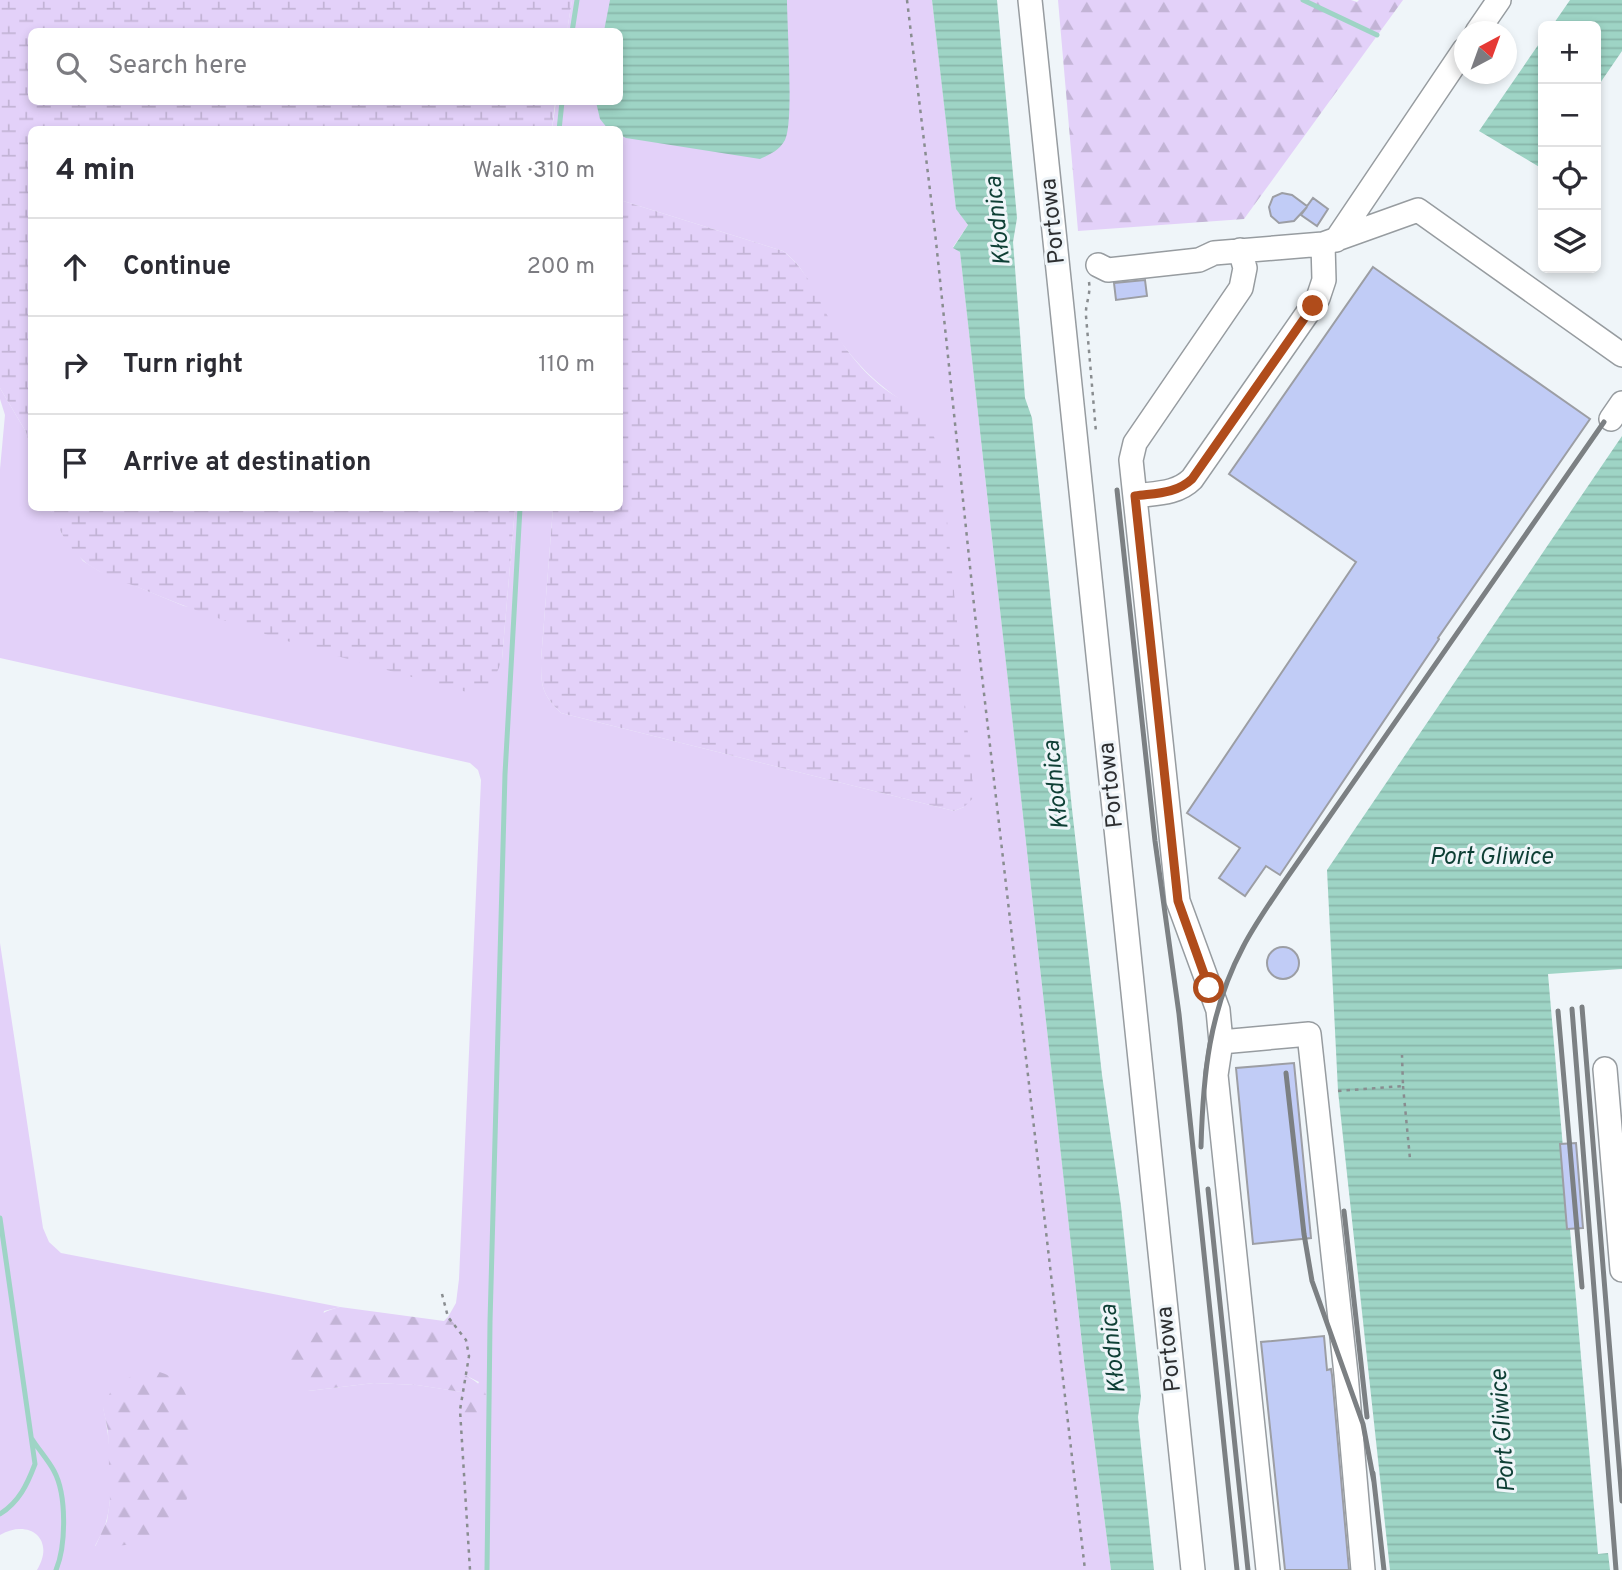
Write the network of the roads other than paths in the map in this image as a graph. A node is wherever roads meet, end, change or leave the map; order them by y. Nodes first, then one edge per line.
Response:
1 (1030, 0) edge
2 (1499, 0) edge
3 (1485, 21) edge
4 (1454, 66) edge
5 (1329, 242) junction
6 (1240, 250) junction
7 (1059, 272) junction
8 (1622, 355) edge
9 (1135, 496) junction
10 (1221, 1042) junction
11 (1605, 1069) dead end
12 (1622, 1270) edge
13 (1193, 1570) edge
14 (1268, 1570) edge
15 (1363, 1570) edge

1 - 7 street, Portowa
2 - 3 street
4 - 5 street
5 - 6 street
5 - 8 street
5 - 9 street
6 - 7 street
6 - 9 street
7 - 13 street, Portowa
9 - 10 street
10 - 14 street
10 - 15 street
11 - 12 street

